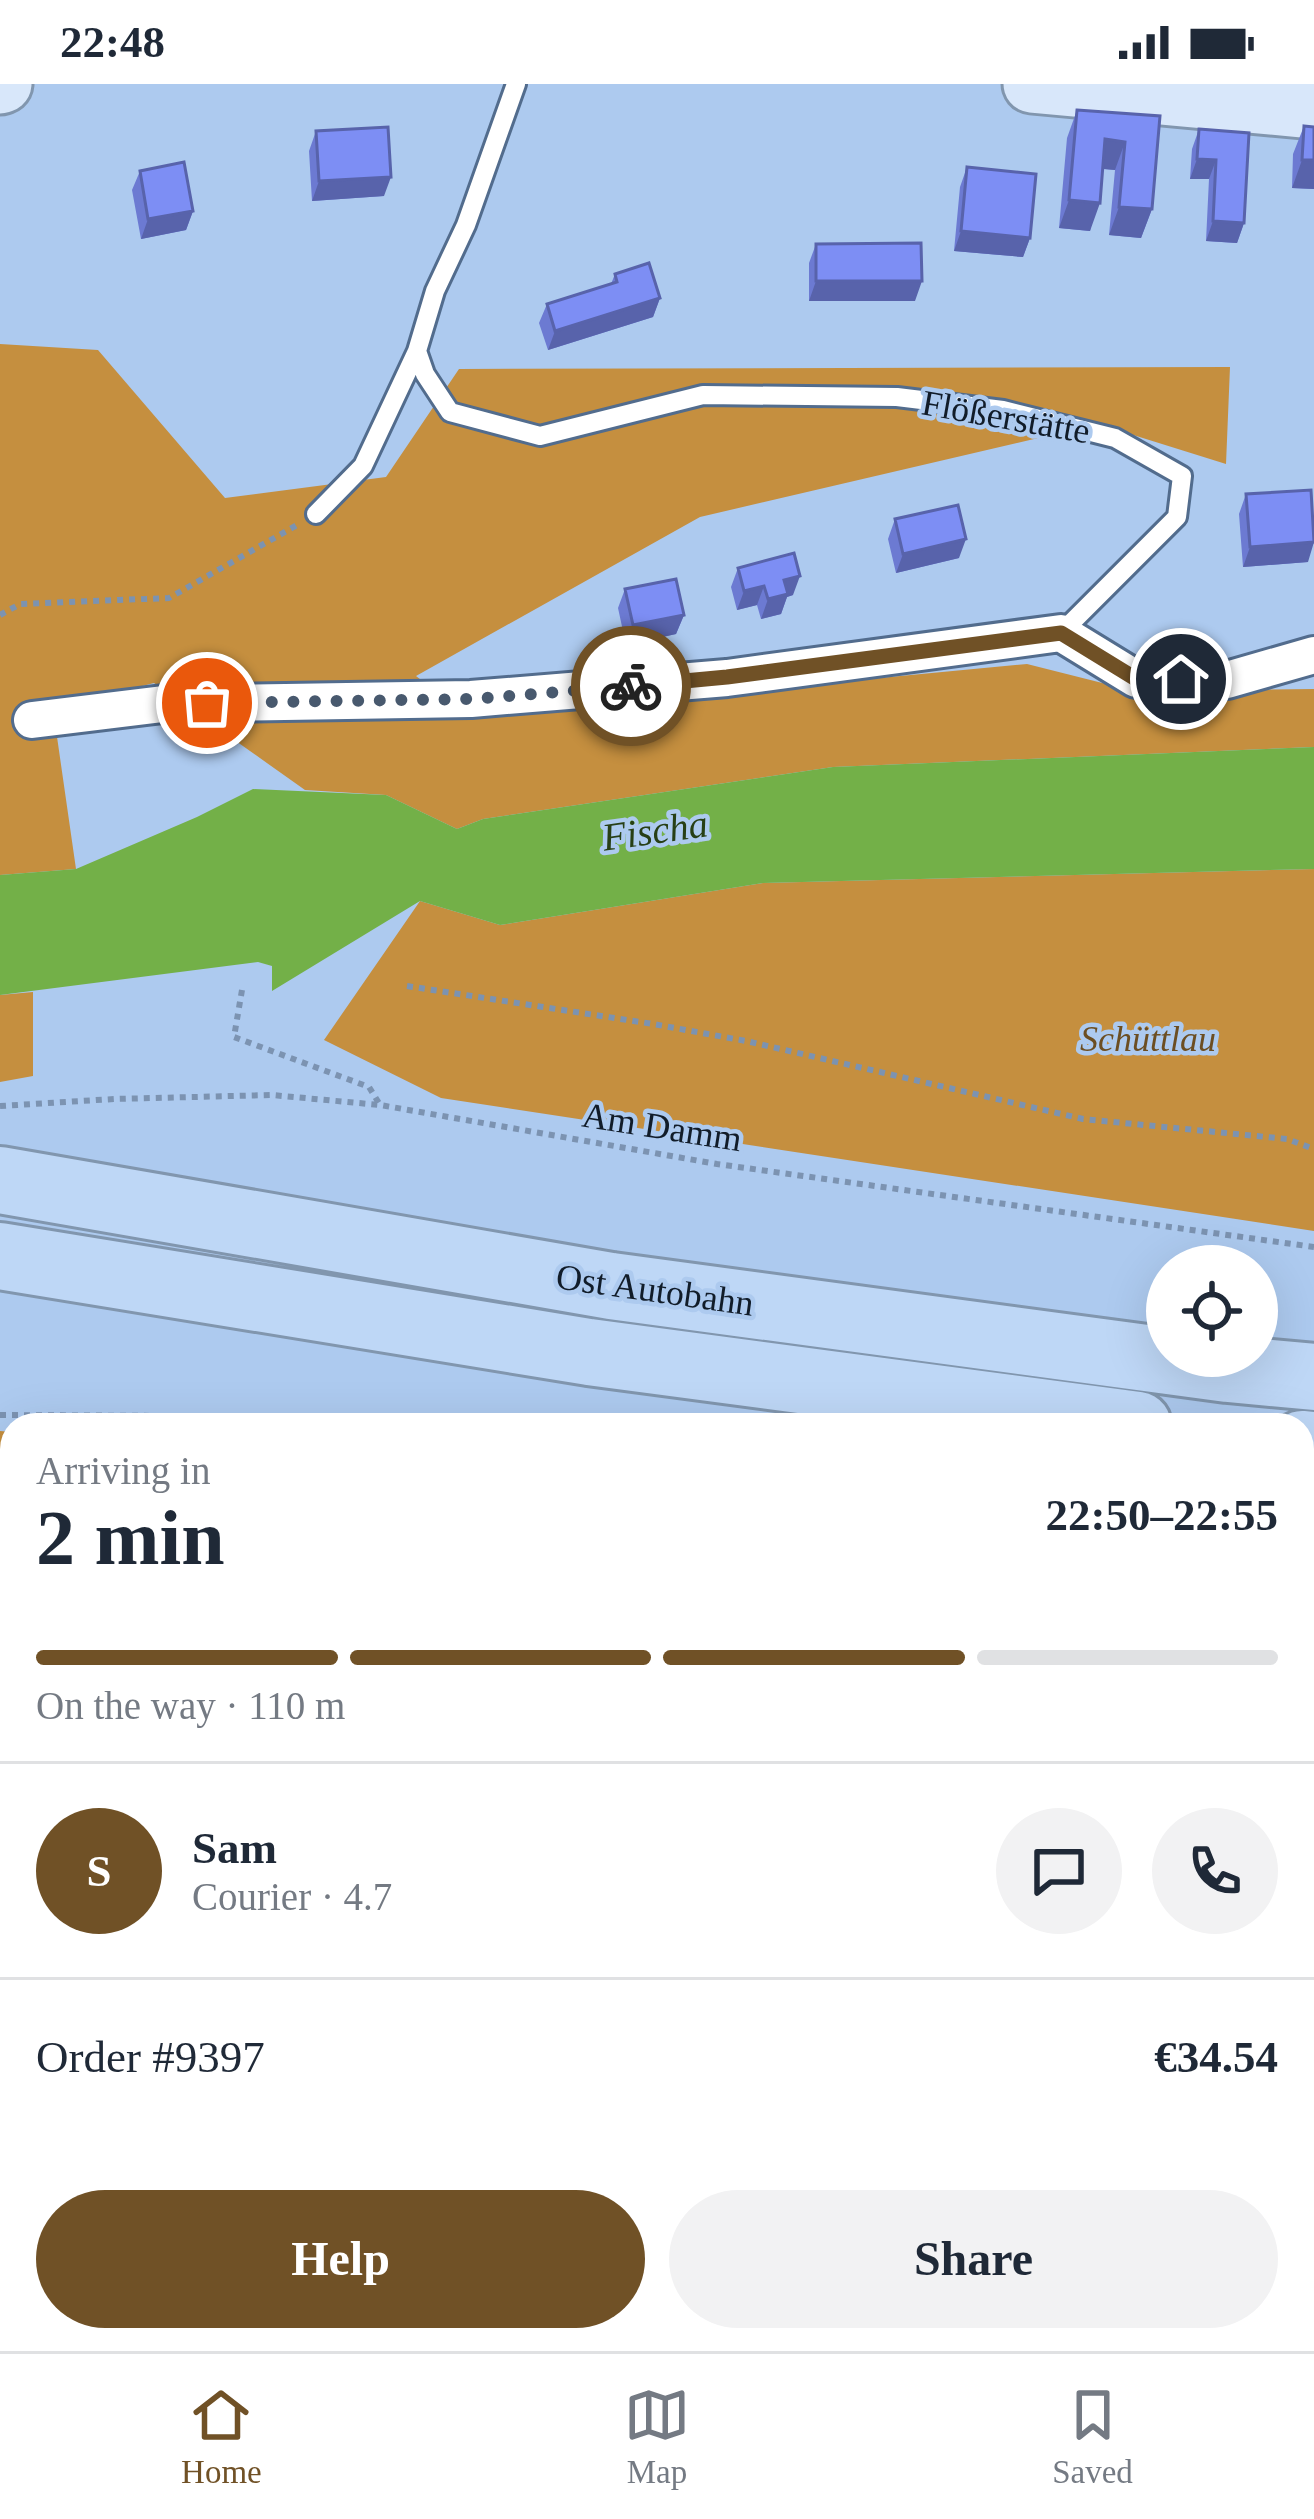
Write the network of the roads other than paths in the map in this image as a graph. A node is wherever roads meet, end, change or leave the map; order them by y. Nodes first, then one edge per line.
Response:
1 (516, 84) edge
2 (1032, 84) edge
3 (1314, 110) edge
4 (417, 352) junction
5 (316, 514) road end
6 (1061, 633) junction
7 (1314, 655) edge
8 (32, 720) dead end
9 (0, 1180) edge
10 (0, 1256) edge
11 (1314, 1377) edge
12 (1048, 1413) edge

1 - 4 lane
2 - 3 main road
4 - 5 lane
4 - 6 lane, Flößerstätte
6 - 7 street
6 - 8 street
9 - 11 highway, Ost Autobahn
10 - 12 highway, Ost Autobahn

